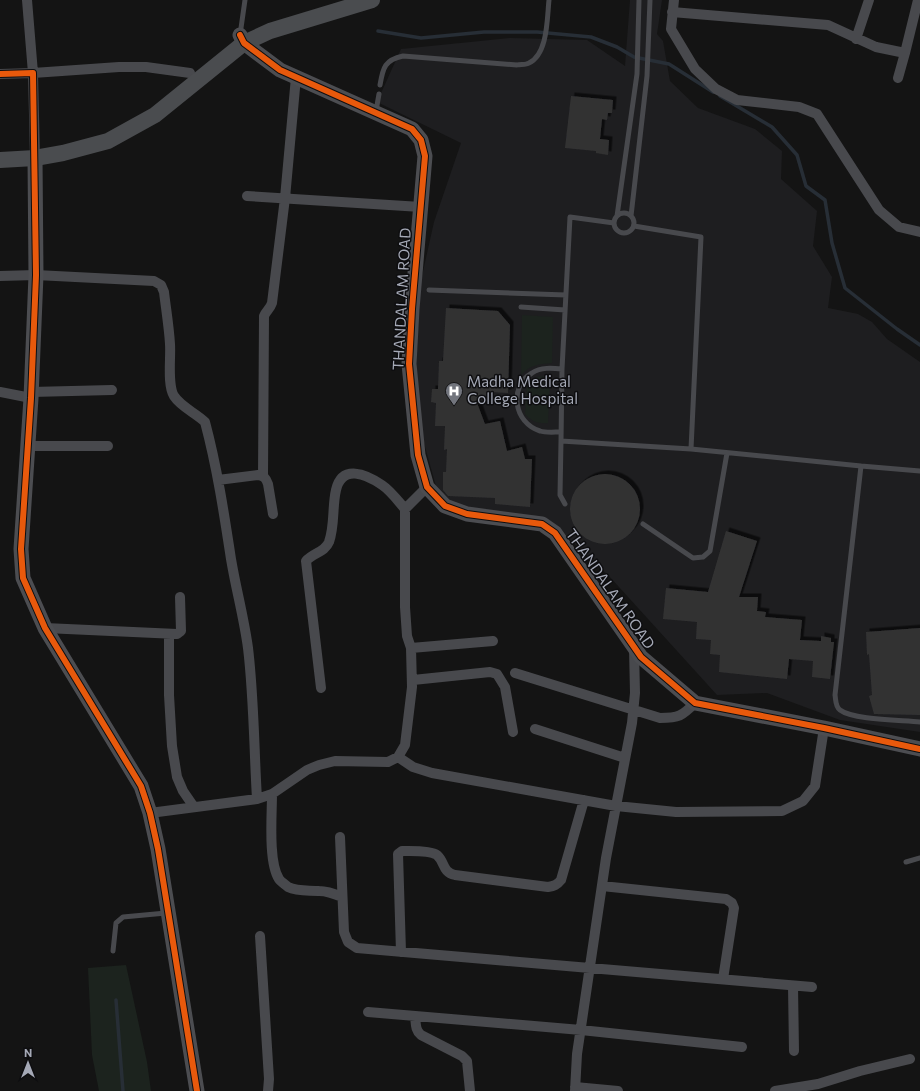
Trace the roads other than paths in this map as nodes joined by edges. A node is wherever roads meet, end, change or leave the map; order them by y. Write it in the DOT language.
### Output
graph roads {
  1 [pos="28,0"];
  2 [pos="246,0"];
  3 [pos="338,0"];
  4 [pos="372,0"];
  5 [pos="549,0"];
  6 [pos="639,0"];
  7 [pos="650,0"];
  8 [pos="674,0"];
  9 [pos="868,0"];
  10 [pos="918,0"];
  11 [pos="672,12"];
  12 [pos="242,39"];
  13 [pos="856,39"];
  14 [pos="905,53"];
  15 [pos="34,73"];
  16 [pos="190,73"];
  17 [pos="0,74"];
  18 [pos="637,74"];
  19 [pos="647,76"];
  20 [pos="296,77"];
  21 [pos="898,78"];
  22 [pos="380,85"];
  23 [pos="379,94"];
  24 [pos="376,114"];
  25 [pos="0,149"];
  26 [pos="34,152"];
  27 [pos="0,160"];
  28 [pos="247,196"];
  29 [pos="285,198"];
  30 [pos="421,207"];
  31 [pos="617,216"];
  32 [pos="631,216"];
  33 [pos="614,223"];
  34 [pos="634,226"];
  35 [pos="920,232"];
  36 [pos="36,275"];
  37 [pos="0,276"];
  38 [pos="429,290"];
  39 [pos="566,295"];
  40 [pos="521,307"];
  41 [pos="565,310"];
  42 [pos="562,369"];
  43 [pos="112,390"];
  44 [pos="0,392"];
  45 [pos="31,395"];
  46 [pos="561,432"];
  47 [pos="562,441"];
  48 [pos="28,446"];
  49 [pos="108,446"];
  50 [pos="691,450"];
  51 [pos="727,453"];
  52 [pos="861,466"];
  53 [pos="920,471"];
  54 [pos="263,476"];
  55 [pos="218,480"];
  56 [pos="427,487"];
  57 [pos="565,504"];
  58 [pos="406,509"];
  59 [pos="273,514"];
  60 [pos="643,524"];
  61 [pos="180,597"];
  62 [pos="45,628"];
  63 [pos="169,634"];
  64 [pos="493,641"];
  65 [pos="411,648"];
  66 [pos="634,648"];
  67 [pos="515,673"];
  68 [pos="413,680"];
  69 [pos="321,688"];
  70 [pos="696,703"];
  71 [pos="634,711"];
  72 [pos="920,722"];
  73 [pos="824,728"];
  74 [pos="534,729"];
  75 [pos="513,732"];
  76 [pos="920,749"];
  77 [pos="398,757"];
  78 [pos="625,758"];
  79 [pos="272,794"];
  80 [pos="257,799"];
  81 [pos="584,800"];
  82 [pos="616,806"];
  83 [pos="194,807"];
  84 [pos="150,812"];
  85 [pos="340,837"];
  86 [pos="920,858"];
  87 [pos="906,862"];
  88 [pos="602,886"];
  89 [pos="342,897"];
  90 [pos="167,912"];
  91 [pos="260,936"];
  92 [pos="113,951"];
  93 [pos="401,952"];
  94 [pos="590,968"];
  95 [pos="723,979"];
  96 [pos="793,986"];
  97 [pos="812,987"];
  98 [pos="368,1012"];
  99 [pos="415,1016"];
  100 [pos="581,1030"];
  101 [pos="742,1047"];
  102 [pos="794,1052"];
  103 [pos="910,1059"];
  104 [pos="820,1088"];
  105 [pos="575,1089"];
  106 [pos="197,1091"];
  107 [pos="268,1091"];
  108 [pos="470,1091"];
  109 [pos="618,1091"];
  110 [pos="775,1091"];
  1 -- 15 [label="street"];
  2 -- 12 [label="lane"];
  3 -- 12 [label="main road"];
  4 -- 12 [label="main road"];
  5 -- 22 [label="lane"];
  6 -- 18 [label="lane"];
  7 -- 19 [label="lane"];
  8 -- 11 [label="street"];
  9 -- 13 [label="street"];
  10 -- 14 [label="street"];
  11 -- 13 [label="street"];
  11 -- 35 [label="street"];
  12 -- 16 [label="main road"];
  12 -- 20 [label="street, THANDALAM ROAD"];
  12 -- 26 [label="main road"];
  13 -- 14 [label="street"];
  14 -- 21 [label="street"];
  15 -- 16 [label="street"];
  15 -- 17 [label="street"];
  15 -- 26 [label="street"];
  16 -- 26 [label="main road"];
  18 -- 19 [label="lane"];
  18 -- 31 [label="lane"];
  19 -- 32 [label="lane"];
  20 -- 24 [label="street, THANDALAM ROAD"];
  20 -- 29 [label="street"];
  23 -- 24 [label="lane"];
  24 -- 30 [label="street, THANDALAM ROAD"];
  25 -- 26 [label="main road"];
  26 -- 27 [label="main road"];
  26 -- 36 [label="street"];
  28 -- 29 [label="street"];
  29 -- 30 [label="street"];
  29 -- 54 [label="street"];
  30 -- 56 [label="street, THANDALAM ROAD"];
  31 -- 32 [label="lane"];
  31 -- 33 [label="lane"];
  32 -- 34 [label="lane"];
  33 -- 34 [label="lane"];
  33 -- 39 [label="lane"];
  34 -- 50 [label="lane"];
  36 -- 37 [label="street"];
  36 -- 45 [label="street"];
  36 -- 55 [label="street"];
  38 -- 39 [label="lane"];
  39 -- 41 [label="lane"];
  40 -- 41 [label="lane"];
  41 -- 42 [label="lane"];
  42 -- 46 [label="lane"];
  42 -- 46 [label="lane"];
  43 -- 45 [label="street"];
  44 -- 45 [label="street"];
  45 -- 48 [label="street"];
  46 -- 47 [label="lane"];
  47 -- 50 [label="lane"];
  47 -- 57 [label="lane"];
  48 -- 49 [label="street"];
  48 -- 62 [label="street"];
  50 -- 51 [label="lane"];
  51 -- 52 [label="lane"];
  51 -- 60 [label="lane"];
  52 -- 53 [label="lane"];
  52 -- 72 [label="lane"];
  54 -- 55 [label="street"];
  54 -- 59 [label="street"];
  55 -- 80 [label="street"];
  56 -- 58 [label="street"];
  56 -- 66 [label="street, THANDALAM ROAD"];
  58 -- 65 [label="street"];
  58 -- 69 [label="street"];
  61 -- 63 [label="street"];
  62 -- 63 [label="street"];
  62 -- 84 [label="street"];
  63 -- 83 [label="street"];
  64 -- 65 [label="street"];
  65 -- 68 [label="street"];
  66 -- 70 [label="street, THANDALAM ROAD"];
  66 -- 71 [label="street"];
  67 -- 71 [label="street"];
  68 -- 75 [label="street"];
  68 -- 77 [label="street"];
  70 -- 71 [label="street"];
  70 -- 73 [label="street, THANDALAM ROAD"];
  71 -- 78 [label="street"];
  73 -- 76 [label="street, THANDALAM ROAD"];
  73 -- 82 [label="street"];
  74 -- 78 [label="street"];
  77 -- 79 [label="street"];
  77 -- 81 [label="street"];
  78 -- 82 [label="street"];
  79 -- 80 [label="street"];
  79 -- 89 [label="street"];
  80 -- 83 [label="street"];
  81 -- 82 [label="street"];
  81 -- 93 [label="street"];
  82 -- 88 [label="street"];
  83 -- 84 [label="street"];
  84 -- 90 [label="street"];
  85 -- 89 [label="street"];
  86 -- 87 [label="lane"];
  88 -- 94 [label="street"];
  88 -- 95 [label="street"];
  89 -- 93 [label="street"];
  90 -- 92 [label="lane"];
  90 -- 106 [label="street"];
  91 -- 107 [label="street"];
  93 -- 94 [label="street"];
  94 -- 95 [label="street"];
  94 -- 100 [label="street"];
  95 -- 96 [label="street"];
  96 -- 97 [label="street"];
  96 -- 102 [label="street"];
  98 -- 99 [label="street"];
  99 -- 100 [label="street"];
  99 -- 108 [label="street"];
  100 -- 101 [label="street"];
  100 -- 105 [label="street"];
  103 -- 104 [label="street"];
  104 -- 110 [label="street"];
  105 -- 109 [label="street"];
}
